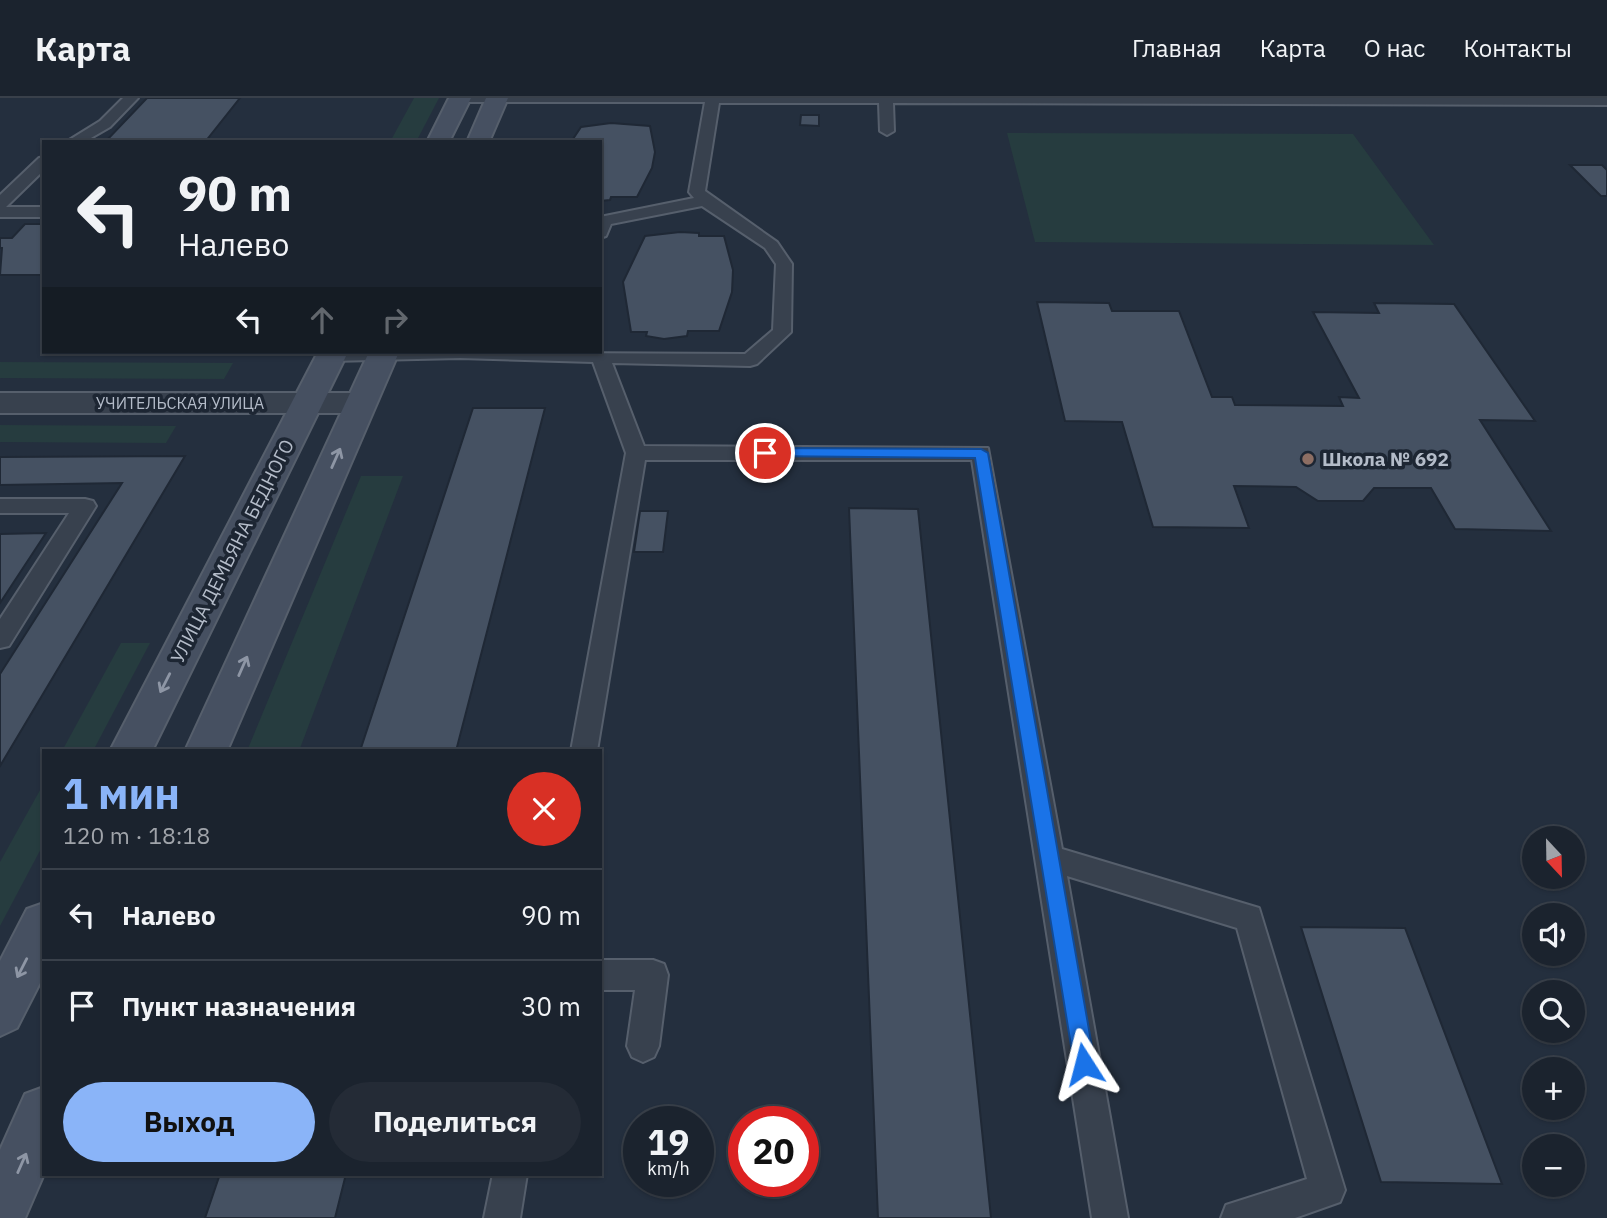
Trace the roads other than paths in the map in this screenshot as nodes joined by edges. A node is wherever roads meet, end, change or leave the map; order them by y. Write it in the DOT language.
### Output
graph roads {
  1 [pos="131,98"];
  2 [pos="460,98"];
  3 [pos="497,98"];
  4 [pos="549,98"];
  5 [pos="557,98"];
  6 [pos="765,98"];
  7 [pos="886,98"];
  8 [pos="713,99"];
  9 [pos="1555,99"];
  10 [pos="1607,101"];
  11 [pos="887,131"];
  12 [pos="77,140"];
  13 [pos="440,140"];
  14 [pos="479,140"];
  15 [pos="42,163"];
  16 [pos="705,201"];
  17 [pos="0,204"];
  18 [pos="0,212"];
  19 [pos="42,212"];
  20 [pos="602,225"];
  21 [pos="331,354"];
  22 [pos="382,354"];
  23 [pos="576,354"];
  24 [pos="600,357"];
  25 [pos="0,403"];
  26 [pos="361,403"];
  27 [pos="306,404"];
  28 [pos="636,453"];
  29 [pos="0,506"];
  30 [pos="0,639"];
  31 [pos="132,749"];
  32 [pos="206,749"];
  33 [pos="583,749"];
  34 [pos="1050,858"];
  35 [pos="42,929"];
  36 [pos="602,975"];
  37 [pos="0,1012"];
  38 [pos="643,1046"];
  39 [pos="42,1118"];
  40 [pos="510,1176"];
  41 [pos="0,1212"];
  42 [pos="502,1218"];
  43 [pos="1110,1218"];
  44 [pos="1239,1218"];
  1 -- 12 [label="lane"];
  2 -- 3 [label="lane"];
  2 -- 13 [label="street"];
  3 -- 4 [label="lane"];
  3 -- 14 [label="street"];
  5 -- 8 [label="lane"];
  6 -- 7 [label="lane"];
  6 -- 8 [label="lane"];
  7 -- 9 [label="lane"];
  7 -- 11 [label="lane"];
  8 -- 16 [label="lane"];
  9 -- 10 [label="lane"];
  15 -- 17 [label="lane"];
  16 -- 20 [label="lane"];
  16 -- 24 [label="lane"];
  18 -- 19 [label="lane"];
  21 -- 27 [label="street, УЛИЦА ДЕМЬЯНА БЕДНОГО"];
  22 -- 26 [label="street"];
  23 -- 24 [label="lane"];
  24 -- 28 [label="lane"];
  25 -- 27 [label="street, УЧИТЕЛЬСКАЯ УЛИЦА"];
  26 -- 27 [label="street, УЧИТЕЛЬСКАЯ УЛИЦА"];
  32 -- 26 [label="street, one-way"];
  27 -- 31 [label="street, УЛИЦА ДЕМЬЯНА БЕДНОГО, one-way"];
  28 -- 33 [label="lane"];
  28 -- 34 [label="lane"];
  29 -- 30 [label="lane"];
  34 -- 43 [label="lane"];
  34 -- 44 [label="lane"];
  35 -- 37 [label="street, one-way"];
  36 -- 38 [label="lane"];
  41 -- 39 [label="street, one-way"];
  40 -- 42 [label="lane"];
}
